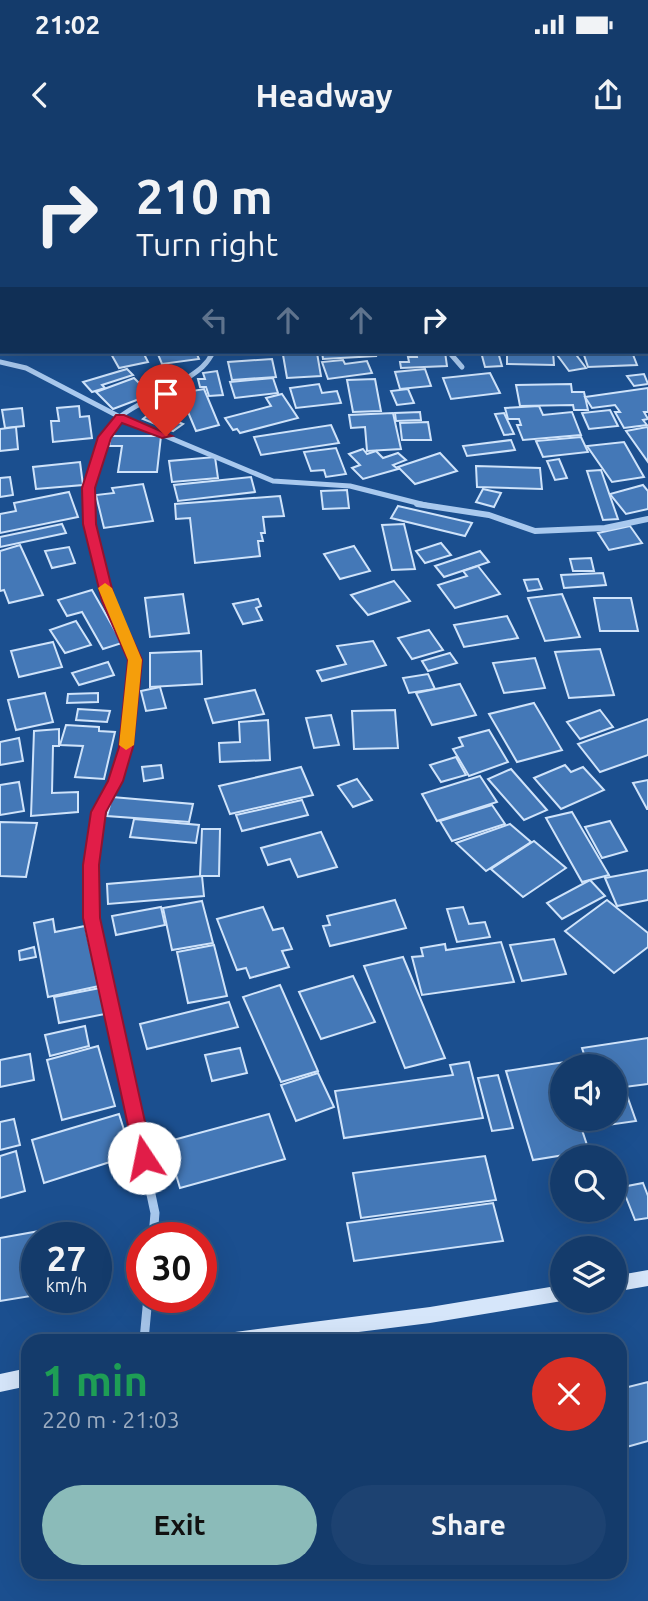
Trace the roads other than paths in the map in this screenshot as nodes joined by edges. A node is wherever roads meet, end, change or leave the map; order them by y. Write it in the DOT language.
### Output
graph roads {
  1 [pos="212,354"];
  2 [pos="451,354"];
  3 [pos="0,362"];
  4 [pos="461,367"];
  5 [pos="120,417"];
  6 [pos="648,519"];
  7 [pos="153,1222"];
  8 [pos="648,1278"];
  9 [pos="627,1282"];
  10 [pos="550,1295"];
  11 [pos="147,1313"];
  12 [pos="145,1334"];
  13 [pos="282,1334"];
  14 [pos="21,1378"];
  15 [pos="0,1383"];
  1 -- 5 [label="street"];
  2 -- 4 [label="street"];
  3 -- 5 [label="street"];
  5 -- 6 [label="street"];
  5 -- 7 [label="street"];
  8 -- 9 [label="street"];
  10 -- 13 [label="street"];
  11 -- 12 [label="street"];
  14 -- 15 [label="street"];
}
